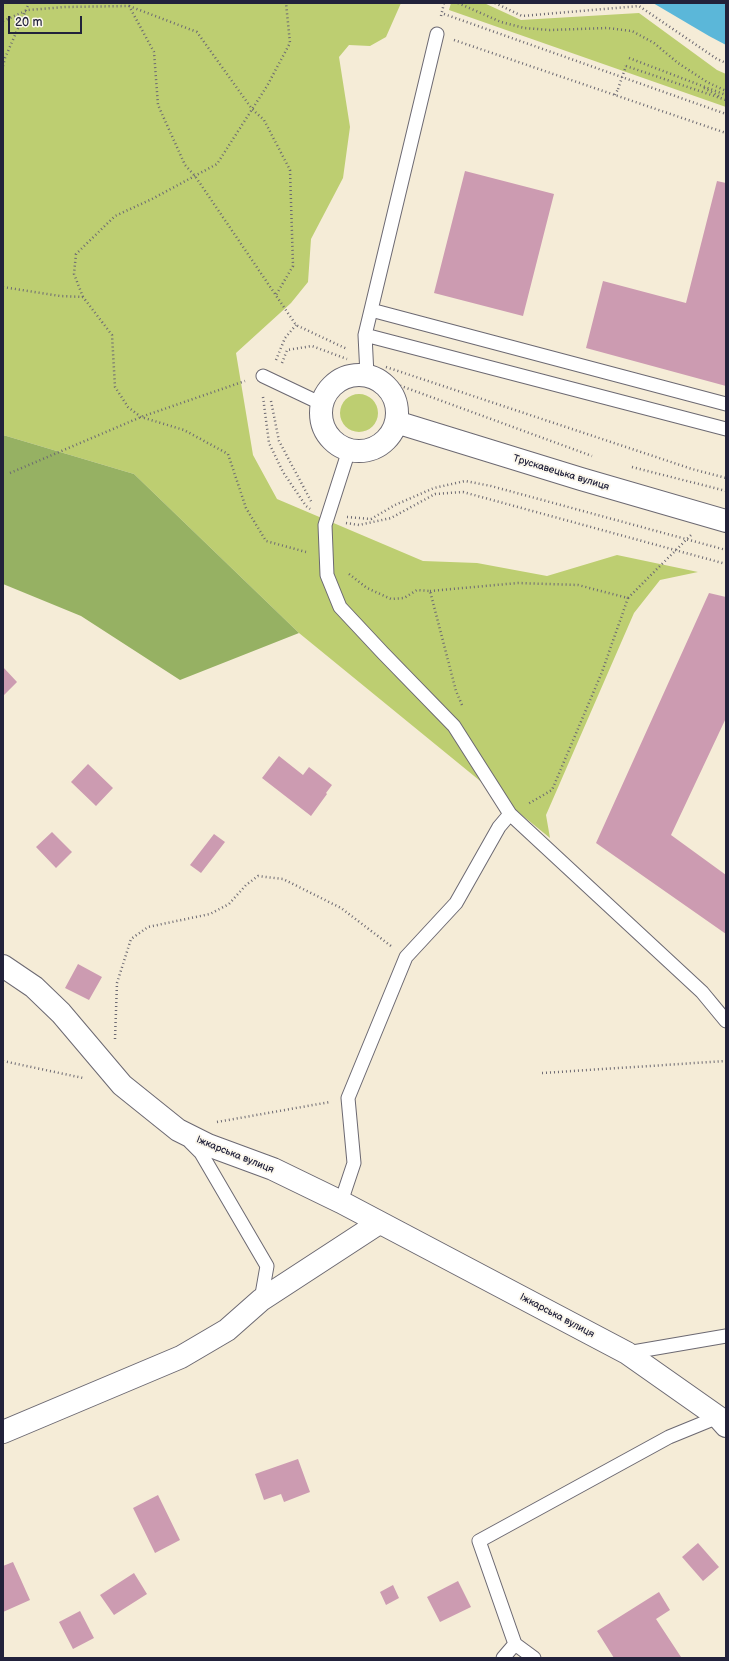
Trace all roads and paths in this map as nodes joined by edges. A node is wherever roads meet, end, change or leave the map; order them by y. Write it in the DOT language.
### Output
graph roads {
  1 [pos="29,3"];
  2 [pos="286,3"];
  3 [pos="458,3"];
  4 [pos="495,3"];
  5 [pos="129,6"];
  6 [pos="28,10"];
  7 [pos="442,14"];
  8 [pos="3,21"];
  9 [pos="437,34"];
  10 [pos="629,58"];
  11 [pos="726,63"];
  12 [pos="3,66"];
  13 [pos="693,82"];
  14 [pos="726,91"];
  15 [pos="615,95"];
  16 [pos="726,95"];
  17 [pos="726,100"];
  18 [pos="252,109"];
  19 [pos="726,114"];
  20 [pos="726,133"];
  21 [pos="195,176"];
  22 [pos="3,287"];
  23 [pos="276,295"];
  24 [pos="83,297"];
  25 [pos="371,310"];
  26 [pos="296,324"];
  27 [pos="365,335"];
  28 [pos="367,367"];
  29 [pos="269,378"];
  30 [pos="322,404"];
  31 [pos="726,404"];
  32 [pos="141,417"];
  33 [pos="396,422"];
  34 [pos="726,429"];
  35 [pos="349,450"];
  36 [pos="599,458"];
  37 [pos="628,466"];
  38 [pos="10,473"];
  39 [pos="726,478"];
  40 [pos="726,491"];
  41 [pos="328,514"];
  42 [pos="718,519"];
  43 [pos="687,540"];
  44 [pos="726,550"];
  45 [pos="675,551"];
  46 [pos="307,552"];
  47 [pos="726,564"];
  48 [pos="348,573"];
  49 [pos="430,591"];
  50 [pos="628,598"];
  51 [pos="463,706"];
  52 [pos="510,814"];
  53 [pos="406,957"];
  54 [pos="3,966"];
  55 [pos="726,1021"];
  56 [pos="116,1046"];
  57 [pos="3,1062"];
  58 [pos="726,1062"];
  59 [pos="542,1072"];
  60 [pos="86,1078"];
  61 [pos="348,1098"];
  62 [pos="216,1122"];
  63 [pos="178,1130"];
  64 [pos="341,1202"];
  65 [pos="379,1223"];
  66 [pos="261,1300"];
  67 [pos="726,1336"];
  68 [pos="627,1353"];
  69 [pos="722,1421"];
  70 [pos="3,1432"];
  71 [pos="516,1644"];
  72 [pos="503,1658"];
  73 [pos="534,1658"];
  1 -- 6 [label="path"];
  2 -- 18 [label="path"];
  3 -- 14 [label="path"];
  4 -- 11 [label="path"];
  5 -- 6 [label="path"];
  5 -- 18 [label="path"];
  5 -- 21 [label="path"];
  6 -- 8 [label="path"];
  6 -- 12 [label="path"];
  7 -- 19 [label="path"];
  9 -- 15 [label="path"];
  9 -- 25 [label="lane"];
  10 -- 13 [label="path"];
  13 -- 16 [label="path"];
  13 -- 17 [label="path"];
  15 -- 17 [label="path, bridge"];
  15 -- 20 [label="path"];
  18 -- 21 [label="path"];
  18 -- 23 [label="path"];
  21 -- 23 [label="path"];
  21 -- 24 [label="path"];
  22 -- 24 [label="path"];
  23 -- 26 [label="path"];
  24 -- 32 [label="path"];
  25 -- 27 [label="lane"];
  25 -- 31 [label="lane"];
  26 -- 28 [label="path"];
  26 -- 29 [label="path"];
  27 -- 28 [label="lane"];
  27 -- 34 [label="lane"];
  28 -- 29 [label="path"];
  28 -- 30 [label="street"];
  28 -- 33 [label="street"];
  28 -- 36 [label="path"];
  28 -- 39 [label="path"];
  29 -- 30 [label="lane"];
  29 -- 32 [label="path"];
  29 -- 41 [label="path"];
  29 -- 41 [label="path"];
  30 -- 35 [label="street"];
  32 -- 38 [label="path"];
  32 -- 46 [label="path"];
  33 -- 35 [label="street"];
  33 -- 42 [label="street, Трускавецька вулиця"];
  35 -- 41 [label="lane"];
  37 -- 40 [label="path"];
  41 -- 43 [label="path"];
  41 -- 45 [label="path"];
  41 -- 52 [label="lane"];
  42 -- 43 [label="path"];
  43 -- 44 [label="path"];
  43 -- 45 [label="path"];
  45 -- 47 [label="path"];
  45 -- 50 [label="path"];
  48 -- 49 [label="path"];
  49 -- 50 [label="path"];
  49 -- 51 [label="path"];
  50 -- 52 [label="path"];
  52 -- 53 [label="lane"];
  52 -- 55 [label="lane"];
  53 -- 56 [label="path"];
  53 -- 61 [label="lane"];
  54 -- 63 [label="street, Іжкарська вулиця"];
  57 -- 60 [label="path"];
  58 -- 59 [label="path"];
  61 -- 62 [label="path"];
  61 -- 64 [label="lane"];
  63 -- 64 [label="street, Іжкарська вулиця"];
  63 -- 66 [label="lane"];
  64 -- 65 [label="street, Іжкарська вулиця"];
  65 -- 66 [label="street"];
  65 -- 68 [label="street, Іжкарська вулиця"];
  66 -- 70 [label="street"];
  67 -- 68 [label="lane"];
  68 -- 69 [label="street, Іжкарська вулиця"];
  69 -- 71 [label="lane"];
  71 -- 72 [label="lane"];
  71 -- 73 [label="lane"];
}
